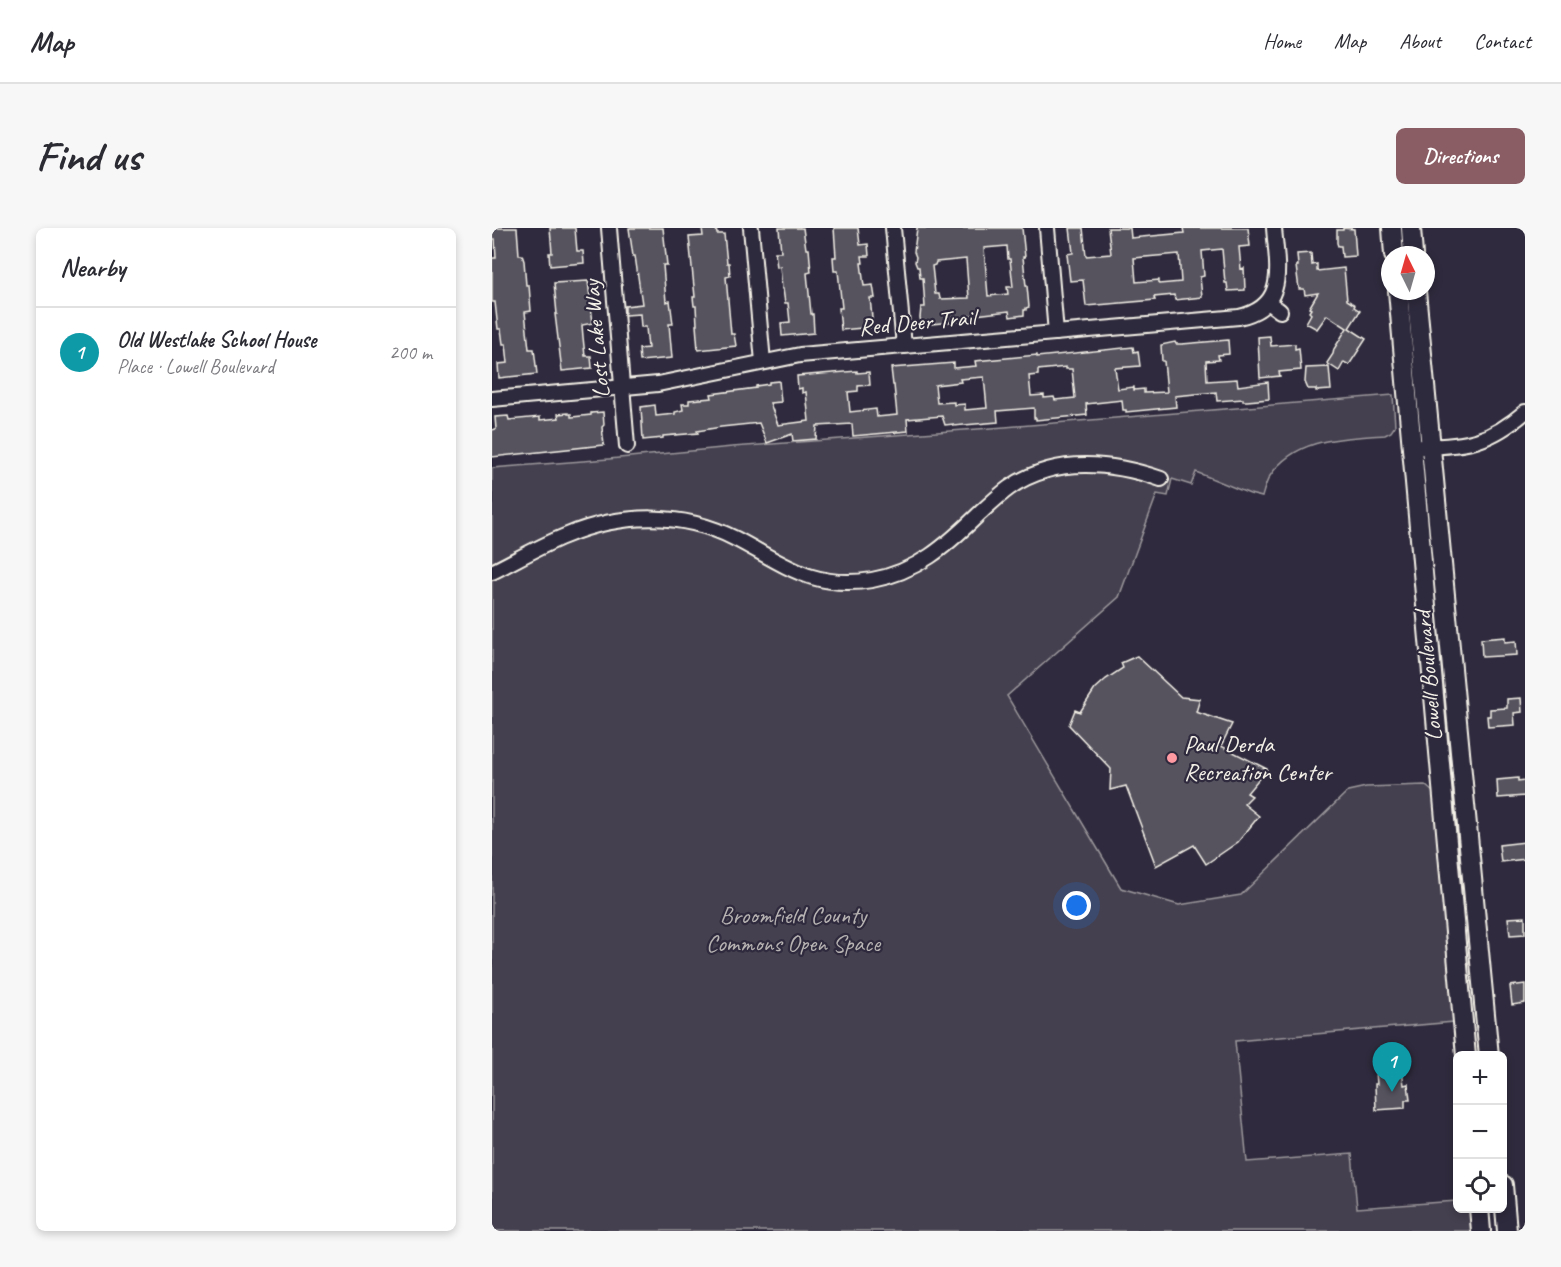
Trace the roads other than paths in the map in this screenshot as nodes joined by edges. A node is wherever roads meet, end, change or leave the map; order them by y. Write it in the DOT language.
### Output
graph roads {
  1 [pos="609,228"];
  2 [pos="751,228"];
  3 [pos="893,228"];
  4 [pos="1047,228"];
  5 [pos="1274,228"];
  6 [pos="1392,228"];
  7 [pos="1411,228"];
  8 [pos="1393,246"];
  9 [pos="1412,246"];
  10 [pos="1399,300"];
  11 [pos="1416,300"];
  12 [pos="1268,302"];
  13 [pos="1280,311"];
  14 [pos="1056,333"];
  15 [pos="904,346"];
  16 [pos="763,362"];
  17 [pos="623,387"];
  18 [pos="492,399"];
  19 [pos="1525,412"];
  20 [pos="627,446"];
  21 [pos="1421,447"];
  22 [pos="1161,479"];
  23 [pos="492,572"];
  24 [pos="1441,776"];
  25 [pos="1470,865"];
  26 [pos="1466,1051"];
  27 [pos="1489,1051"];
  28 [pos="1479,1213"];
  29 [pos="1506,1213"];
  30 [pos="1480,1231"];
  31 [pos="1508,1231"];
  1 -- 17 [label="street, Lost Lake Way"];
  2 -- 16 [label="street"];
  3 -- 15 [label="street"];
  4 -- 14 [label="street"];
  5 -- 12 [label="street"];
  6 -- 8 [label="main road"];
  7 -- 9 [label="main road"];
  10 -- 21 [label="main road, Lowell Boulevard"];
  11 -- 21 [label="main road, Lowell Boulevard"];
  12 -- 13 [label="street"];
  12 -- 14 [label="street, Red Deer Trail"];
  14 -- 15 [label="street, Red Deer Trail"];
  15 -- 16 [label="street, Red Deer Trail"];
  16 -- 17 [label="street, Red Deer Trail"];
  17 -- 18 [label="street, Red Deer Trail"];
  17 -- 20 [label="street, Lost Lake Way"];
  19 -- 21 [label="street"];
  21 -- 24 [label="main road, Lowell Boulevard"];
  21 -- 25 [label="main road, Lowell Boulevard"];
  22 -- 23 [label="street"];
  24 -- 25 [label="main road"];
  24 -- 26 [label="main road, Lowell Boulevard"];
  25 -- 27 [label="main road, Lowell Boulevard"];
  28 -- 30 [label="main road"];
  29 -- 31 [label="main road"];
}
